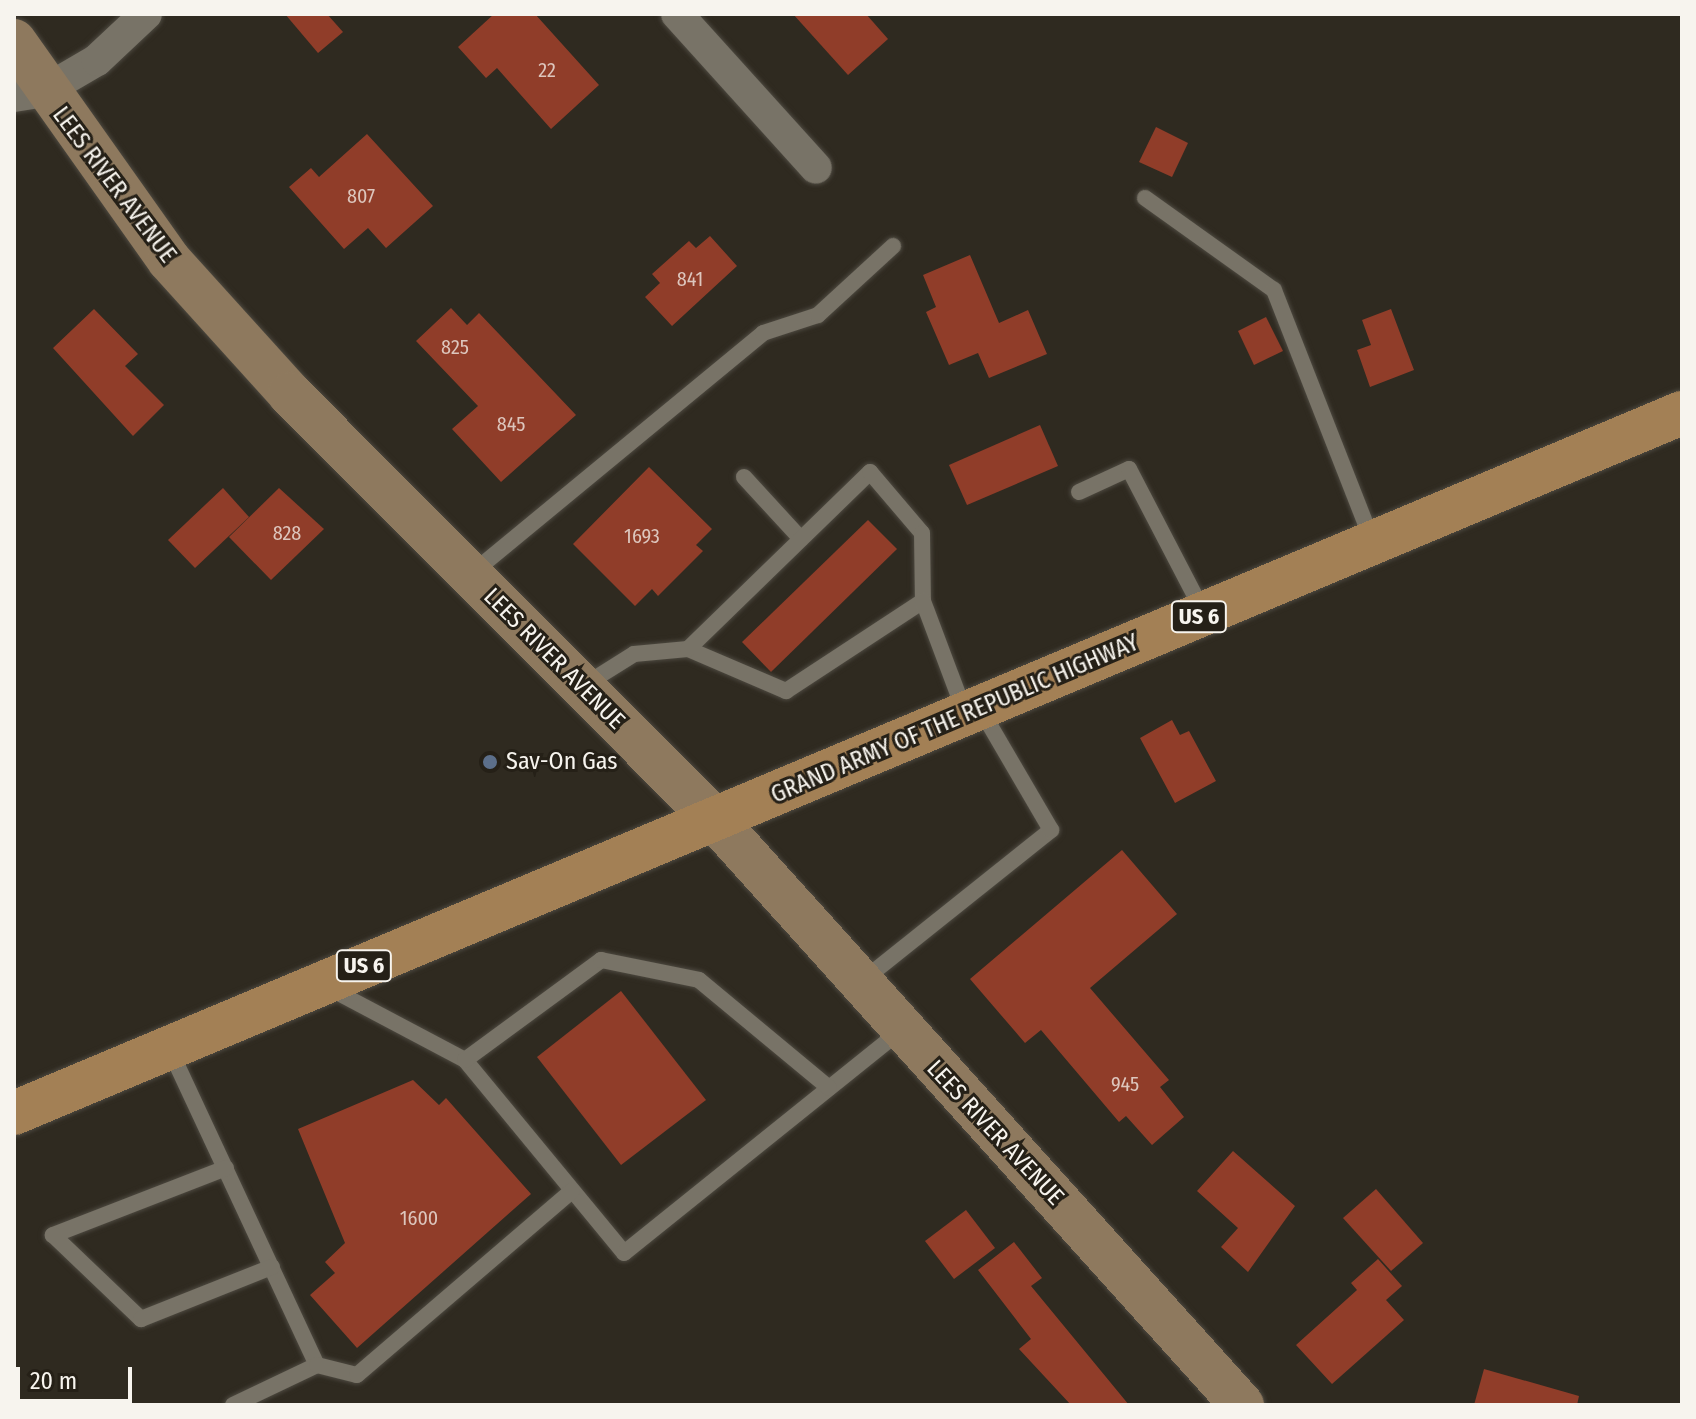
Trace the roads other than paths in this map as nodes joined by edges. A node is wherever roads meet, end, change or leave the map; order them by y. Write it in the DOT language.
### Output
graph roads {
  1 [pos="146,14"];
  2 [pos="677,14"];
  3 [pos="14,41"];
  4 [pos="29,94"];
  5 [pos="816,168"];
  6 [pos="1145,198"];
  7 [pos="893,246"];
  8 [pos="1682,413"];
  9 [pos="744,477"];
  10 [pos="1079,492"];
  11 [pos="801,539"];
  12 [pos="1373,543"];
  13 [pos="470,575"];
  14 [pos="923,601"];
  15 [pos="1205,614"];
  16 [pos="688,649"];
  17 [pos="581,687"];
  18 [pos="973,712"];
  19 [pos="716,821"];
  20 [pos="321,983"];
  21 [pos="858,985"];
  22 [pos="900,1031"];
  23 [pos="168,1046"];
  24 [pos="465,1060"];
  25 [pos="829,1088"];
  26 [pos="14,1113"];
  27 [pos="226,1168"];
  28 [pos="572,1191"];
  29 [pos="272,1267"];
  30 [pos="317,1365"];
  31 [pos="233,1405"];
  32 [pos="1242,1405"];
  1 -- 4 [label="street"];
  2 -- 5 [label="street"];
  3 -- 4 [label="main road, LEES RIVER AVENUE"];
  4 -- 13 [label="main road, LEES RIVER AVENUE"];
  6 -- 12 [label="lane"];
  7 -- 13 [label="lane"];
  8 -- 12 [label="main road, GRAND ARMY OF THE REPUBLIC HIGHWAY / US 6"];
  9 -- 11 [label="lane"];
  10 -- 15 [label="lane"];
  11 -- 14 [label="lane"];
  11 -- 16 [label="lane"];
  12 -- 15 [label="main road, GRAND ARMY OF THE REPUBLIC HIGHWAY / US 6"];
  13 -- 17 [label="main road, LEES RIVER AVENUE"];
  14 -- 16 [label="lane"];
  14 -- 18 [label="lane"];
  15 -- 18 [label="main road, GRAND ARMY OF THE REPUBLIC HIGHWAY / US 6"];
  16 -- 17 [label="lane"];
  17 -- 19 [label="main road, LEES RIVER AVENUE"];
  18 -- 19 [label="main road, GRAND ARMY OF THE REPUBLIC HIGHWAY / US 6"];
  18 -- 21 [label="lane"];
  19 -- 20 [label="main road, US 6"];
  19 -- 21 [label="main road, LEES RIVER AVENUE"];
  20 -- 23 [label="main road, US 6"];
  20 -- 24 [label="lane"];
  21 -- 22 [label="main road, LEES RIVER AVENUE"];
  22 -- 25 [label="lane"];
  22 -- 32 [label="main road, LEES RIVER AVENUE"];
  23 -- 26 [label="main road, US 6"];
  23 -- 27 [label="lane"];
  24 -- 25 [label="lane"];
  24 -- 28 [label="lane"];
  25 -- 28 [label="lane"];
  27 -- 29 [label="lane"];
  27 -- 29 [label="lane"];
  28 -- 30 [label="lane"];
  29 -- 30 [label="lane"];
  30 -- 31 [label="lane"];
}
